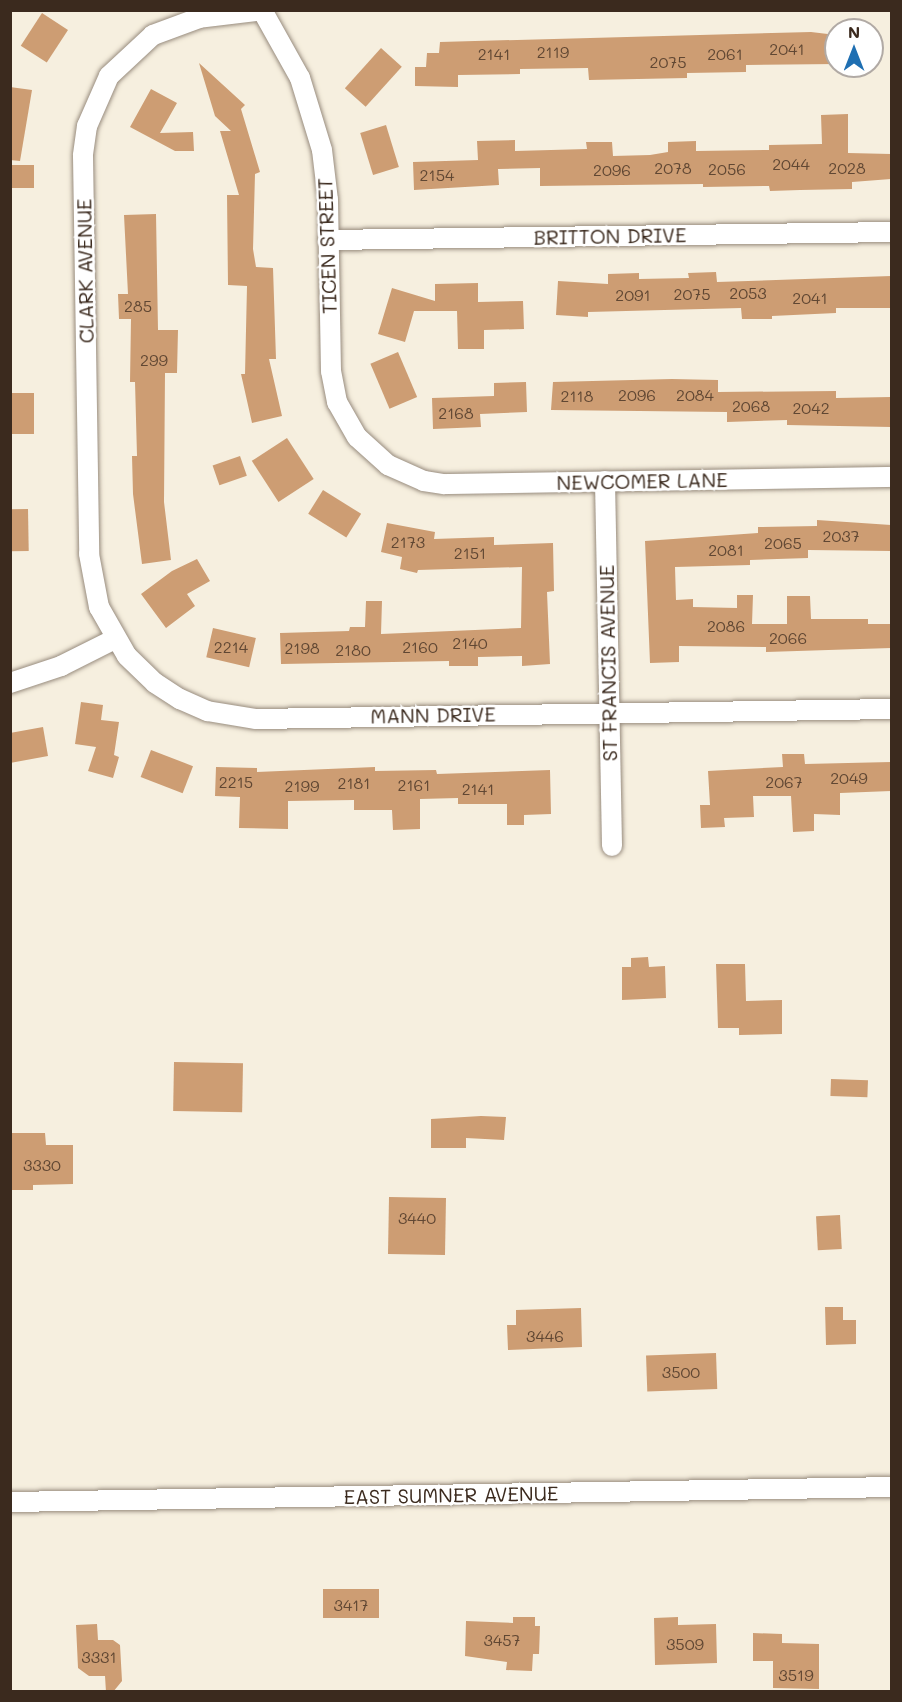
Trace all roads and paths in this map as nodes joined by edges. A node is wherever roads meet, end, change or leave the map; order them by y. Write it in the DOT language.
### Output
graph roads {
  1 [pos="263,11"];
  2 [pos="891,232"];
  3 [pos="328,240"];
  4 [pos="396,470"];
  5 [pos="891,477"];
  6 [pos="605,481"];
  7 [pos="115,639"];
  8 [pos="10,682"];
  9 [pos="891,709"];
  10 [pos="609,713"];
  11 [pos="612,846"];
  12 [pos="891,1487"];
  13 [pos="10,1502"];
  1 -- 3 [label="street, TICEN STREET"];
  1 -- 7 [label="street, CLARK AVENUE"];
  2 -- 3 [label="street, BRITTON DRIVE"];
  3 -- 4 [label="street, TICEN STREET"];
  4 -- 6 [label="street, NEWCOMER LANE"];
  5 -- 6 [label="street, NEWCOMER LANE"];
  6 -- 10 [label="street, ST FRANCIS AVENUE"];
  7 -- 8 [label="street"];
  7 -- 10 [label="street, MANN DRIVE"];
  9 -- 10 [label="street, MANN DRIVE"];
  10 -- 11 [label="street, ST FRANCIS AVENUE"];
  12 -- 13 [label="street, EAST SUMNER AVENUE"];
}
